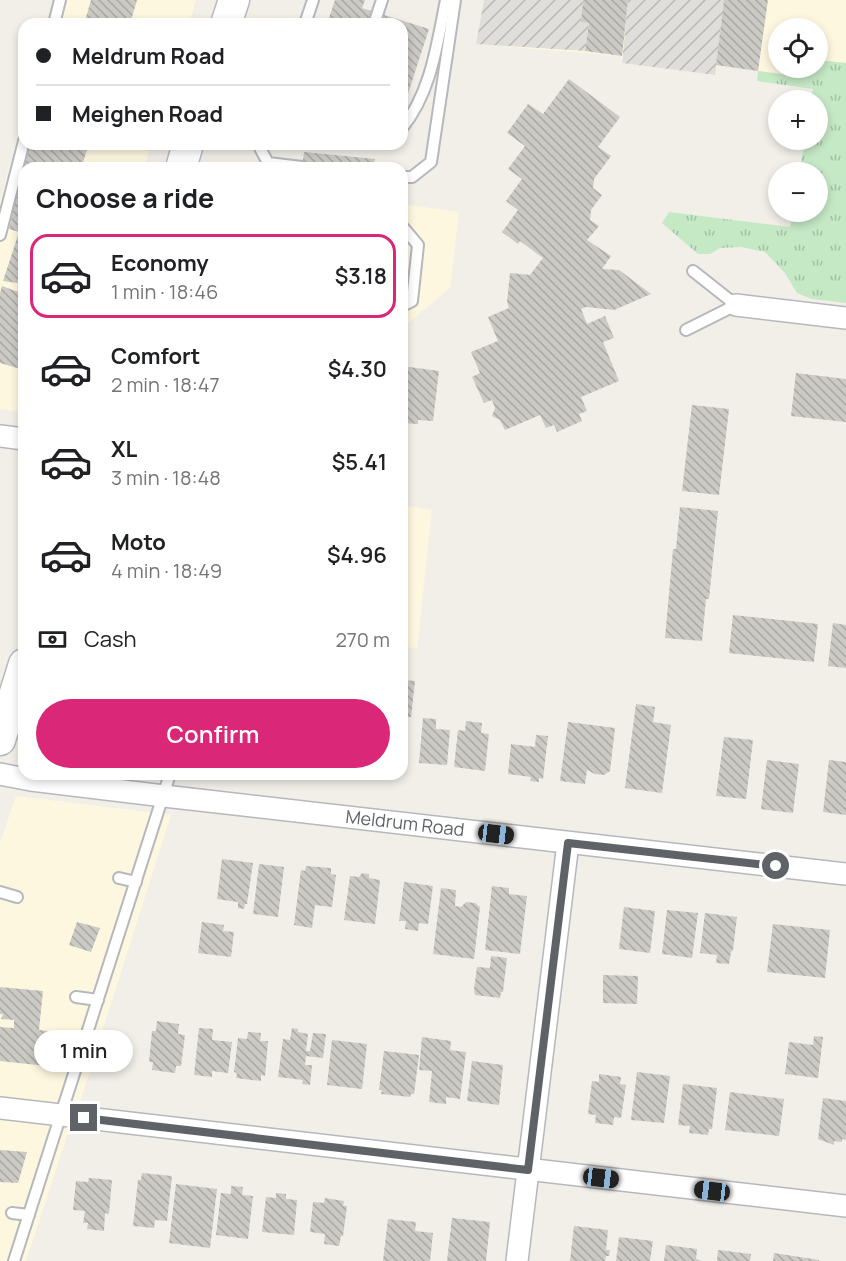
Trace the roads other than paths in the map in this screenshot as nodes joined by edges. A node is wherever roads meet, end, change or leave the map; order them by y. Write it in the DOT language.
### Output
graph roads {
  1 [pos="60,0"];
  2 [pos="234,0"];
  3 [pos="313,0"];
  4 [pos="382,0"];
  5 [pos="446,0"];
  6 [pos="455,0"];
  7 [pos="56,18"];
  8 [pos="228,18"];
  9 [pos="307,18"];
  10 [pos="376,18"];
  11 [pos="408,121"];
  12 [pos="18,164"];
  13 [pos="408,177"];
  14 [pos="408,233"];
  15 [pos="0,235"];
  16 [pos="693,271"];
  17 [pos="408,303"];
  18 [pos="736,305"];
  19 [pos="846,318"];
  20 [pos="686,330"];
  21 [pos="0,436"];
  22 [pos="18,438"];
  23 [pos="18,683"];
  24 [pos="0,740"];
  25 [pos="0,774"];
  26 [pos="18,777"];
  27 [pos="31,780"];
  28 [pos="168,780"];
  29 [pos="164,796"];
  30 [pos="568,843"];
  31 [pos="846,874"];
  32 [pos="119,878"];
  33 [pos="136,882"];
  34 [pos="0,892"];
  35 [pos="17,897"];
  36 [pos="76,998"];
  37 [pos="98,1000"];
  38 [pos="0,1108"];
  39 [pos="61,1115"];
  40 [pos="528,1170"];
  41 [pos="846,1206"];
  42 [pos="12,1213"];
  43 [pos="29,1215"];
  44 [pos="14,1261"];
  45 [pos="518,1261"];
  1 -- 7 [label="lane"];
  2 -- 8 [label="main road"];
  3 -- 9 [label="lane"];
  4 -- 10 [label="lane"];
  5 -- 11 [label="lane"];
  6 -- 13 [label="lane"];
  12 -- 15 [label="lane"];
  14 -- 17 [label="lane"];
  16 -- 18 [label="lane"];
  18 -- 19 [label="street"];
  18 -- 20 [label="lane"];
  21 -- 22 [label="street"];
  23 -- 24 [label="main road"];
  25 -- 26 [label="street, Meldrum Road"];
  27 -- 29 [label="street, Meldrum Road"];
  28 -- 29 [label="lane"];
  29 -- 30 [label="street, Meldrum Road"];
  29 -- 33 [label="lane"];
  30 -- 31 [label="street, Meldrum Road"];
  30 -- 40 [label="street"];
  32 -- 33 [label="lane"];
  33 -- 37 [label="lane"];
  34 -- 35 [label="lane"];
  36 -- 37 [label="lane"];
  37 -- 39 [label="lane"];
  38 -- 39 [label="street"];
  39 -- 40 [label="street"];
  39 -- 43 [label="lane"];
  40 -- 41 [label="street"];
  40 -- 45 [label="street"];
  42 -- 43 [label="lane"];
  43 -- 44 [label="lane"];
}
